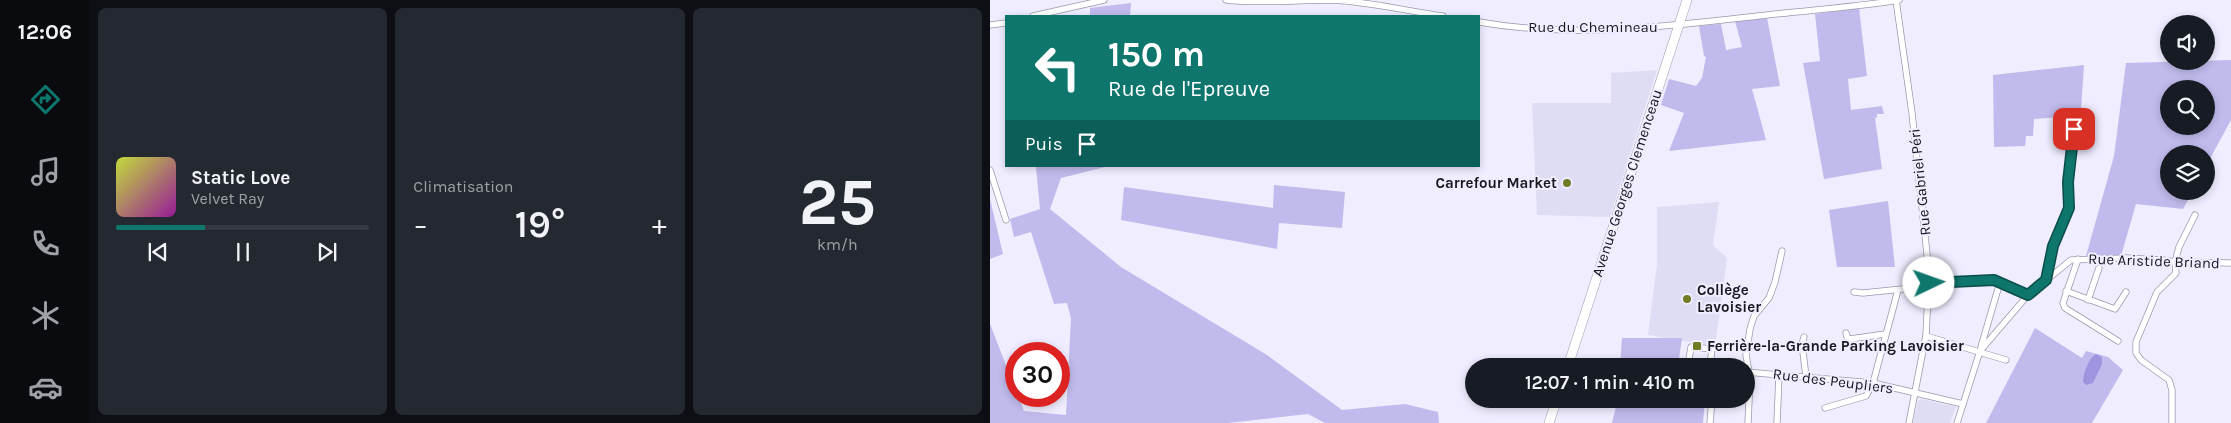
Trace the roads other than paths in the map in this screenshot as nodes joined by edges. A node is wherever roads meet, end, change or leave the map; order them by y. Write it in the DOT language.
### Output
graph roads {
  1 [pos="1104,0"];
  2 [pos="1226,0"];
  3 [pos="1236,0"];
  4 [pos="1686,0"];
  5 [pos="1897,0"];
  6 [pos="1037,15"];
  7 [pos="1438,15"];
  8 [pos="1480,22"];
  9 [pos="1005,23"];
  10 [pos="990,25"];
  11 [pos="1678,26"];
  12 [pos="2085,117"];
  13 [pos="990,170"];
  14 [pos="2195,215"];
  15 [pos="1006,220"];
  16 [pos="1782,251"];
  17 [pos="2078,259"];
  18 [pos="2175,262"];
  19 [pos="2231,263"];
  20 [pos="2098,268"];
  21 [pos="2046,280"];
  22 [pos="2000,282"];
  23 [pos="1929,283"];
  24 [pos="1912,288"];
  25 [pos="1898,290"];
  26 [pos="2066,291"];
  27 [pos="1854,292"];
  28 [pos="2126,292"];
  29 [pos="2028,295"];
  30 [pos="2088,300"];
  31 [pos="1846,333"];
  32 [pos="1885,334"];
  33 [pos="1926,336"];
  34 [pos="1804,337"];
  35 [pos="2118,341"];
  36 [pos="1980,351"];
  37 [pos="1571,358"];
  38 [pos="1689,358"];
  39 [pos="1711,358"];
  40 [pos="1746,358"];
  41 [pos="2006,360"];
  42 [pos="1755,373"];
  43 [pos="1779,375"];
  44 [pos="1806,377"];
  45 [pos="1873,383"];
  46 [pos="1916,393"];
  47 [pos="1963,404"];
  48 [pos="1554,408"];
  49 [pos="1711,408"];
  50 [pos="1748,408"];
  51 [pos="1825,408"];
  52 [pos="1549,423"];
  53 [pos="1710,423"];
  54 [pos="1748,423"];
  55 [pos="1777,423"];
  56 [pos="1910,423"];
  57 [pos="1957,423"];
  58 [pos="2172,423"];
  1 -- 6 [label="street"];
  2 -- 3 [label="street"];
  3 -- 7 [label="street"];
  4 -- 11 [label="main road, Avenue Georges Clemenceau"];
  5 -- 11 [label="street, Rue du Chemineau"];
  5 -- 23 [label="street, Rue Gabriel Péri"];
  8 -- 11 [label="street, Rue du Chemineau"];
  9 -- 10 [label="street"];
  11 -- 37 [label="main road, Avenue Georges Clemenceau"];
  12 -- 21 [label="street"];
  13 -- 15 [label="street"];
  14 -- 18 [label="street"];
  16 -- 40 [label="street"];
  17 -- 18 [label="street, Rue Aristide Briand"];
  17 -- 21 [label="street, Rue Aristide Briand"];
  17 -- 26 [label="street"];
  18 -- 19 [label="street, Rue Aristide Briand"];
  18 -- 58 [label="street"];
  20 -- 30 [label="street"];
  21 -- 29 [label="street, Rue Aristide Briand"];
  22 -- 23 [label="street"];
  22 -- 29 [label="street"];
  22 -- 36 [label="street"];
  23 -- 33 [label="street, Rue Gabriel Péri"];
  24 -- 25 [label="street"];
  25 -- 27 [label="street"];
  25 -- 32 [label="street"];
  26 -- 30 [label="street"];
  26 -- 35 [label="street"];
  28 -- 30 [label="street"];
  29 -- 36 [label="street, Rue Aristide Briand"];
  31 -- 32 [label="street"];
  32 -- 45 [label="street"];
  33 -- 36 [label="street"];
  33 -- 46 [label="street, Rue Gabriel Péri"];
  34 -- 44 [label="street"];
  36 -- 41 [label="street"];
  36 -- 47 [label="street, Rue Aristide Briand"];
  38 -- 39 [label="street"];
  42 -- 43 [label="street, Rue des Peupliers"];
  43 -- 44 [label="street, Rue des Peupliers"];
  43 -- 55 [label="street"];
  44 -- 45 [label="street, Rue des Peupliers"];
  45 -- 46 [label="street, Rue des Peupliers"];
  45 -- 51 [label="street"];
  46 -- 47 [label="street, Rue des Peupliers"];
  46 -- 56 [label="street, Rue Gabriel Péri"];
  47 -- 57 [label="street, Rue Aristide Briand"];
  48 -- 52 [label="main road"];
  49 -- 53 [label="street"];
  50 -- 54 [label="street"];
}
